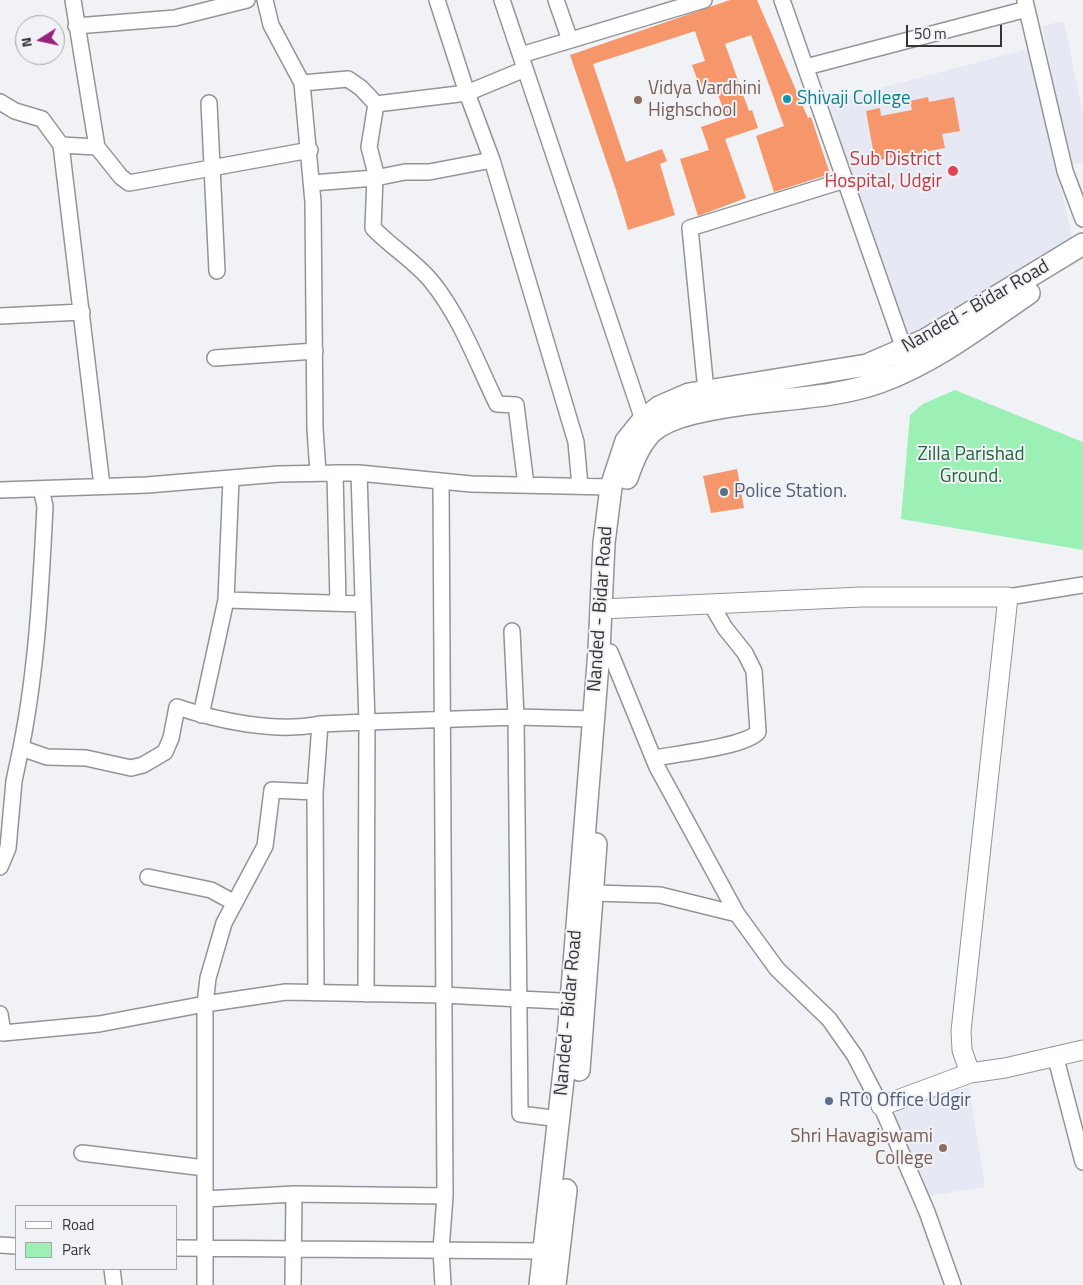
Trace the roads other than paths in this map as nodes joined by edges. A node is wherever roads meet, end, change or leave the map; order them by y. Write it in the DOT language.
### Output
graph roads {
  1 [pos="73,0"];
  2 [pos="247,0"];
  3 [pos="265,0"];
  4 [pos="436,0"];
  5 [pos="502,0"];
  6 [pos="556,0"];
  7 [pos="704,0"];
  8 [pos="782,0"];
  9 [pos="1026,4"];
  10 [pos="76,26"];
  11 [pos="570,40"];
  12 [pos="523,62"];
  13 [pos="806,67"];
  14 [pos="302,84"];
  15 [pos="467,92"];
  16 [pos="0,102"];
  17 [pos="209,103"];
  18 [pos="376,104"];
  19 [pos="61,145"];
  20 [pos="97,147"];
  21 [pos="310,150"];
  22 [pos="492,160"];
  23 [pos="213,168"];
  24 [pos="375,178"];
  25 [pos="845,180"];
  26 [pos="312,183"];
  27 [pos="1083,219"];
  28 [pos="1083,244"];
  29 [pos="1083,257"];
  30 [pos="216,271"];
  31 [pos="82,312"];
  32 [pos="0,316"];
  33 [pos="904,349"];
  34 [pos="315,351"];
  35 [pos="215,358"];
  36 [pos="706,391"];
  37 [pos="643,420"];
  38 [pos="336,472"];
  39 [pos="318,473"];
  40 [pos="359,473"];
  41 [pos="231,479"];
  42 [pos="441,482"];
  43 [pos="526,485"];
  44 [pos="102,486"];
  45 [pos="580,486"];
  46 [pos="612,487"];
  47 [pos="41,489"];
  48 [pos="0,490"];
  49 [pos="1083,585"];
  50 [pos="1008,597"];
  51 [pos="226,600"];
  52 [pos="338,604"];
  53 [pos="363,604"];
  54 [pos="711,604"];
  55 [pos="606,609"];
  56 [pos="512,631"];
  57 [pos="610,652"];
  58 [pos="200,715"];
  59 [pos="516,718"];
  60 [pos="593,718"];
  61 [pos="441,719"];
  62 [pos="367,722"];
  63 [pos="320,724"];
  64 [pos="21,748"];
  65 [pos="654,758"];
  66 [pos="315,792"];
  67 [pos="0,867"];
  68 [pos="148,877"];
  69 [pos="586,890"];
  70 [pos="234,903"];
  71 [pos="737,914"];
  72 [pos="316,992"];
  73 [pos="366,994"];
  74 [pos="443,994"];
  75 [pos="518,1000"];
  76 [pos="578,1002"];
  77 [pos="205,1004"];
  78 [pos="0,1014"];
  79 [pos="1,1033"];
  80 [pos="1083,1050"];
  81 [pos="1055,1055"];
  82 [pos="970,1073"];
  83 [pos="881,1106"];
  84 [pos="560,1119"];
  85 [pos="82,1153"];
  86 [pos="1083,1162"];
  87 [pos="205,1168"];
  88 [pos="294,1194"];
  89 [pos="445,1196"];
  90 [pos="205,1199"];
  91 [pos="0,1245"];
  92 [pos="15,1246"];
  93 [pos="178,1248"];
  94 [pos="206,1249"];
  95 [pos="293,1250"];
  96 [pos="442,1250"];
  97 [pos="544,1251"];
  98 [pos="112,1270"];
  99 [pos="114,1285"];
  100 [pos="205,1285"];
  101 [pos="294,1285"];
  102 [pos="443,1285"];
  103 [pos="540,1285"];
  104 [pos="555,1285"];
  105 [pos="953,1285"];
  1 -- 10 [label="street"];
  2 -- 10 [label="street"];
  3 -- 14 [label="street"];
  4 -- 15 [label="street"];
  5 -- 12 [label="street"];
  6 -- 11 [label="street"];
  7 -- 11 [label="street"];
  8 -- 13 [label="street"];
  9 -- 13 [label="street"];
  9 -- 27 [label="street"];
  10 -- 20 [label="street"];
  11 -- 12 [label="street"];
  12 -- 15 [label="street"];
  12 -- 37 [label="street"];
  13 -- 25 [label="street"];
  14 -- 18 [label="street"];
  14 -- 21 [label="street"];
  15 -- 18 [label="street"];
  15 -- 22 [label="street"];
  16 -- 19 [label="street"];
  17 -- 23 [label="street"];
  18 -- 24 [label="street"];
  19 -- 20 [label="street"];
  19 -- 31 [label="street"];
  20 -- 23 [label="street"];
  21 -- 23 [label="street"];
  21 -- 26 [label="street"];
  22 -- 24 [label="street"];
  22 -- 45 [label="street"];
  23 -- 30 [label="street"];
  24 -- 26 [label="street"];
  24 -- 43 [label="street"];
  25 -- 33 [label="street"];
  25 -- 36 [label="street"];
  26 -- 34 [label="street"];
  28 -- 33 [label="highway, Nanded - Bidar Road"];
  29 -- 55 [label="highway, Nanded - Bidar Road"];
  31 -- 32 [label="street"];
  31 -- 44 [label="street"];
  33 -- 36 [label="highway, Nanded - Bidar Road"];
  34 -- 35 [label="street"];
  34 -- 39 [label="street"];
  36 -- 37 [label="highway, Nanded - Bidar Road"];
  37 -- 46 [label="highway, Nanded - Bidar Road"];
  38 -- 39 [label="street"];
  38 -- 40 [label="street"];
  38 -- 52 [label="street"];
  39 -- 41 [label="street"];
  40 -- 42 [label="street"];
  40 -- 53 [label="street"];
  41 -- 44 [label="street"];
  41 -- 51 [label="street"];
  42 -- 43 [label="street"];
  42 -- 61 [label="street"];
  43 -- 45 [label="street"];
  44 -- 47 [label="street"];
  45 -- 46 [label="street"];
  46 -- 55 [label="highway, Nanded - Bidar Road"];
  47 -- 48 [label="street"];
  47 -- 64 [label="street"];
  49 -- 50 [label="street"];
  50 -- 54 [label="main road"];
  50 -- 82 [label="main road"];
  51 -- 52 [label="street"];
  51 -- 58 [label="street"];
  52 -- 53 [label="street"];
  53 -- 62 [label="street"];
  54 -- 55 [label="main road"];
  54 -- 65 [label="street"];
  55 -- 57 [label="highway, Nanded - Bidar Road"];
  55 -- 60 [label="highway, Nanded - Bidar Road"];
  56 -- 59 [label="street"];
  57 -- 65 [label="street"];
  57 -- 69 [label="highway, Nanded - Bidar Road"];
  58 -- 63 [label="street"];
  58 -- 64 [label="street"];
  59 -- 60 [label="street"];
  59 -- 61 [label="street"];
  59 -- 75 [label="street"];
  60 -- 69 [label="highway, Nanded - Bidar Road"];
  61 -- 62 [label="street"];
  61 -- 74 [label="street"];
  62 -- 63 [label="street"];
  62 -- 73 [label="street"];
  63 -- 66 [label="street"];
  64 -- 67 [label="street"];
  65 -- 71 [label="street"];
  66 -- 70 [label="street"];
  66 -- 72 [label="street"];
  68 -- 70 [label="street"];
  69 -- 71 [label="street"];
  69 -- 76 [label="highway, Nanded - Bidar Road"];
  70 -- 77 [label="street"];
  71 -- 83 [label="street"];
  72 -- 73 [label="street"];
  72 -- 77 [label="street"];
  73 -- 74 [label="street"];
  74 -- 75 [label="street"];
  74 -- 89 [label="street"];
  75 -- 76 [label="street"];
  75 -- 84 [label="street"];
  76 -- 84 [label="highway, Nanded - Bidar Road"];
  76 -- 104 [label="highway, Nanded - Bidar Road"];
  77 -- 79 [label="street"];
  77 -- 87 [label="street"];
  78 -- 79 [label="street"];
  80 -- 81 [label="main road"];
  81 -- 82 [label="main road"];
  81 -- 86 [label="street"];
  82 -- 83 [label="main road"];
  83 -- 105 [label="street"];
  84 -- 97 [label="highway, Nanded - Bidar Road"];
  85 -- 87 [label="street"];
  87 -- 90 [label="street"];
  88 -- 89 [label="street"];
  88 -- 90 [label="street"];
  88 -- 95 [label="street"];
  89 -- 96 [label="street"];
  90 -- 94 [label="street"];
  91 -- 92 [label="street"];
  93 -- 94 [label="street"];
  94 -- 95 [label="street"];
  94 -- 100 [label="street"];
  95 -- 96 [label="street"];
  95 -- 101 [label="street"];
  96 -- 97 [label="street"];
  96 -- 102 [label="street"];
  97 -- 103 [label="highway, Nanded - Bidar Road"];
  98 -- 99 [label="street"];
}
